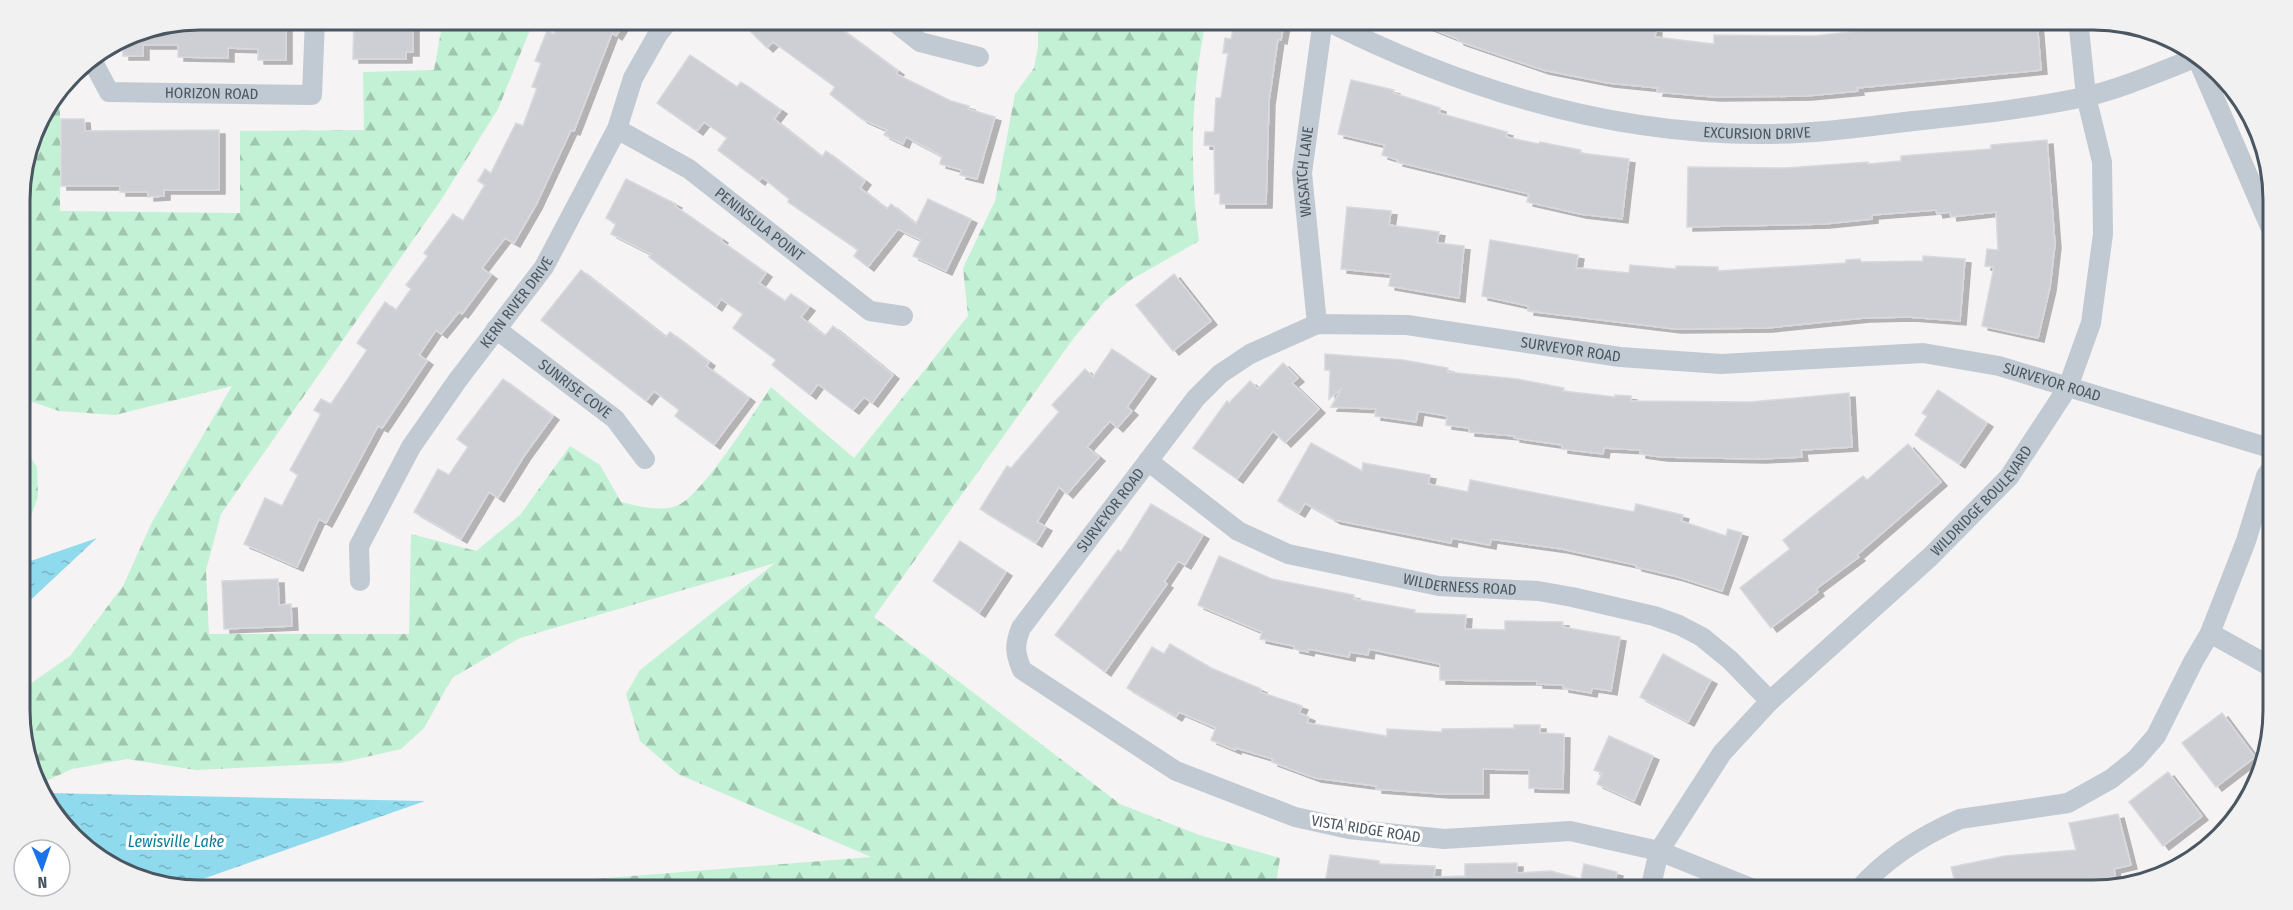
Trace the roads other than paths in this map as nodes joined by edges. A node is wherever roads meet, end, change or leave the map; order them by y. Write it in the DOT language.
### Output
graph roads {
  1 [pos="315,30"];
  2 [pos="661,30"];
  3 [pos="904,30"];
  4 [pos="1322,30"];
  5 [pos="1343,30"];
  6 [pos="2079,30"];
  7 [pos="979,57"];
  8 [pos="2187,59"];
  9 [pos="95,66"];
  10 [pos="2204,71"];
  11 [pos="2086,96"];
  12 [pos="617,129"];
  13 [pos="2263,210"];
  14 [pos="903,315"];
  15 [pos="1317,324"];
  16 [pos="496,329"];
  17 [pos="2068,387"];
  18 [pos="2263,446"];
  19 [pos="645,459"];
  20 [pos="1148,461"];
  21 [pos="2263,486"];
  22 [pos="360,581"];
  23 [pos="2210,633"];
  24 [pos="1015,654"];
  25 [pos="2263,662"];
  26 [pos="1770,701"];
  27 [pos="1659,850"];
  28 [pos="1652,880"];
  29 [pos="1732,880"];
  30 [pos="1867,880"];
  1 -- 9 [label="street, HORIZON ROAD"];
  2 -- 12 [label="street, KERN RIVER DRIVE"];
  3 -- 7 [label="street"];
  4 -- 15 [label="street, WASATCH LANE"];
  5 -- 11 [label="street, EXCURSION DRIVE"];
  6 -- 11 [label="street, WILDRIDGE BOULEVARD"];
  8 -- 11 [label="street, EXCURSION DRIVE"];
  10 -- 13 [label="street"];
  11 -- 17 [label="street, WILDRIDGE BOULEVARD"];
  12 -- 14 [label="street, PENINSULA POINT"];
  12 -- 16 [label="street, KERN RIVER DRIVE"];
  15 -- 17 [label="street, SURVEYOR ROAD"];
  15 -- 20 [label="street, SURVEYOR ROAD"];
  16 -- 19 [label="street, SUNRISE COVE"];
  16 -- 22 [label="street, KERN RIVER DRIVE"];
  17 -- 18 [label="street, SURVEYOR ROAD"];
  17 -- 26 [label="street, WILDRIDGE BOULEVARD"];
  20 -- 24 [label="street, SURVEYOR ROAD"];
  20 -- 26 [label="street, WILDERNESS ROAD"];
  21 -- 23 [label="street"];
  23 -- 25 [label="street"];
  23 -- 30 [label="street"];
  24 -- 27 [label="street, VISTA RIDGE ROAD"];
  26 -- 27 [label="street, WILDRIDGE BOULEVARD"];
  27 -- 28 [label="street, WILDRIDGE BOULEVARD"];
  27 -- 29 [label="street, VISTA RIDGE ROAD"];
}
